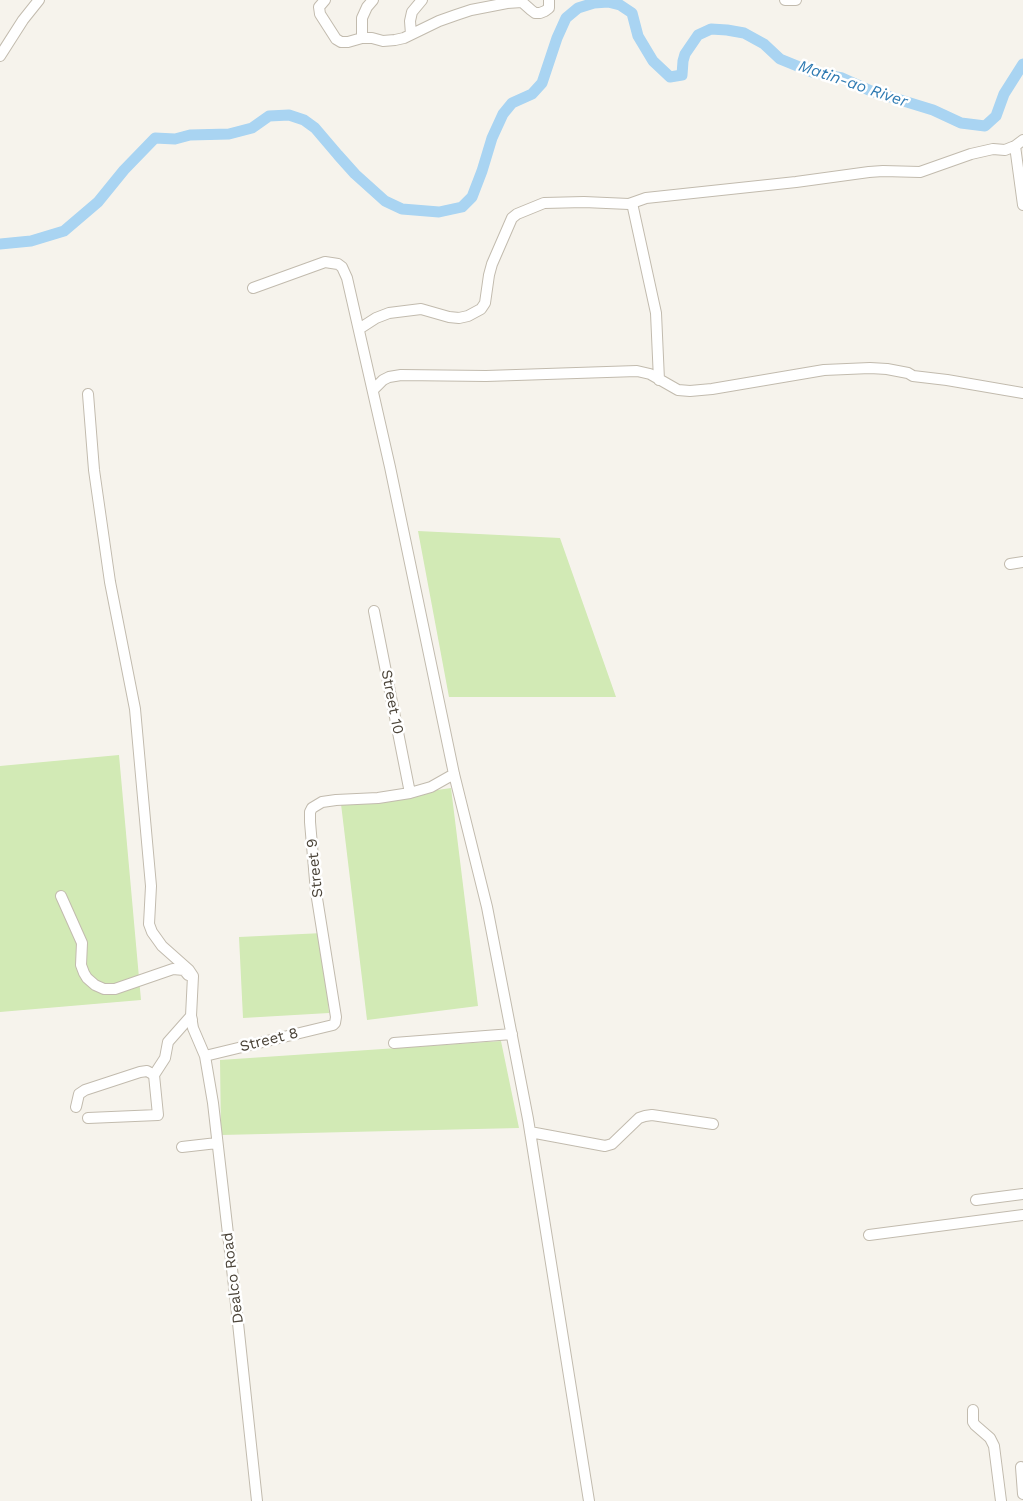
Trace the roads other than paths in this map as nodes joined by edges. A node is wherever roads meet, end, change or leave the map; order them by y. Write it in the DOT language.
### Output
graph roads {
  1 [pos="39,0"];
  2 [pos="325,0"];
  3 [pos="373,0"];
  4 [pos="422,0"];
  5 [pos="549,0"];
  6 [pos="785,0"];
  7 [pos="796,0"];
  8 [pos="519,1"];
  9 [pos="411,34"];
  10 [pos="362,38"];
  11 [pos="0,56"];
  12 [pos="1019,143"];
  13 [pos="632,203"];
  14 [pos="1023,205"];
  15 [pos="254,288"];
  16 [pos="359,329"];
  17 [pos="659,380"];
  18 [pos="372,390"];
  19 [pos="1023,393"];
  20 [pos="88,394"];
  21 [pos="1023,562"];
  22 [pos="1010,564"];
  23 [pos="374,610"];
  24 [pos="454,774"];
  25 [pos="410,793"];
  26 [pos="61,896"];
  27 [pos="193,981"];
  28 [pos="191,1016"];
  29 [pos="333,1025"];
  30 [pos="512,1034"];
  31 [pos="394,1043"];
  32 [pos="205,1056"];
  33 [pos="154,1075"];
  34 [pos="76,1107"];
  35 [pos="88,1118"];
  36 [pos="713,1124"];
  37 [pos="530,1132"];
  38 [pos="217,1143"];
  39 [pos="182,1147"];
  40 [pos="1023,1194"];
  41 [pos="976,1200"];
  42 [pos="1023,1215"];
  43 [pos="869,1235"];
  44 [pos="973,1410"];
  45 [pos="1020,1467"];
  46 [pos="1023,1494"];
  47 [pos="257,1501"];
  48 [pos="589,1501"];
  49 [pos="1001,1501"];
  1 -- 11 [label="street"];
  2 -- 10 [label="street"];
  3 -- 10 [label="street"];
  4 -- 9 [label="street"];
  5 -- 8 [label="street"];
  6 -- 7 [label="street"];
  8 -- 9 [label="street"];
  9 -- 10 [label="street"];
  12 -- 13 [label="street"];
  12 -- 14 [label="street"];
  13 -- 16 [label="street"];
  13 -- 17 [label="street"];
  15 -- 16 [label="street"];
  16 -- 18 [label="street"];
  17 -- 18 [label="street"];
  17 -- 19 [label="street"];
  18 -- 24 [label="street"];
  20 -- 27 [label="street"];
  21 -- 22 [label="street"];
  23 -- 25 [label="street, Street 10"];
  24 -- 25 [label="street"];
  24 -- 30 [label="street"];
  25 -- 29 [label="street, Street 9"];
  26 -- 27 [label="street"];
  27 -- 28 [label="street, Dealco Road"];
  28 -- 32 [label="street, Dealco Road"];
  28 -- 33 [label="street"];
  29 -- 32 [label="street, Street 8"];
  30 -- 31 [label="street"];
  30 -- 37 [label="street"];
  32 -- 38 [label="street, Dealco Road"];
  33 -- 34 [label="street"];
  33 -- 35 [label="street"];
  36 -- 37 [label="street"];
  37 -- 48 [label="street"];
  38 -- 39 [label="street"];
  38 -- 47 [label="street, Dealco Road"];
  40 -- 41 [label="street"];
  42 -- 43 [label="street"];
  44 -- 49 [label="street"];
  45 -- 46 [label="street"];
}
